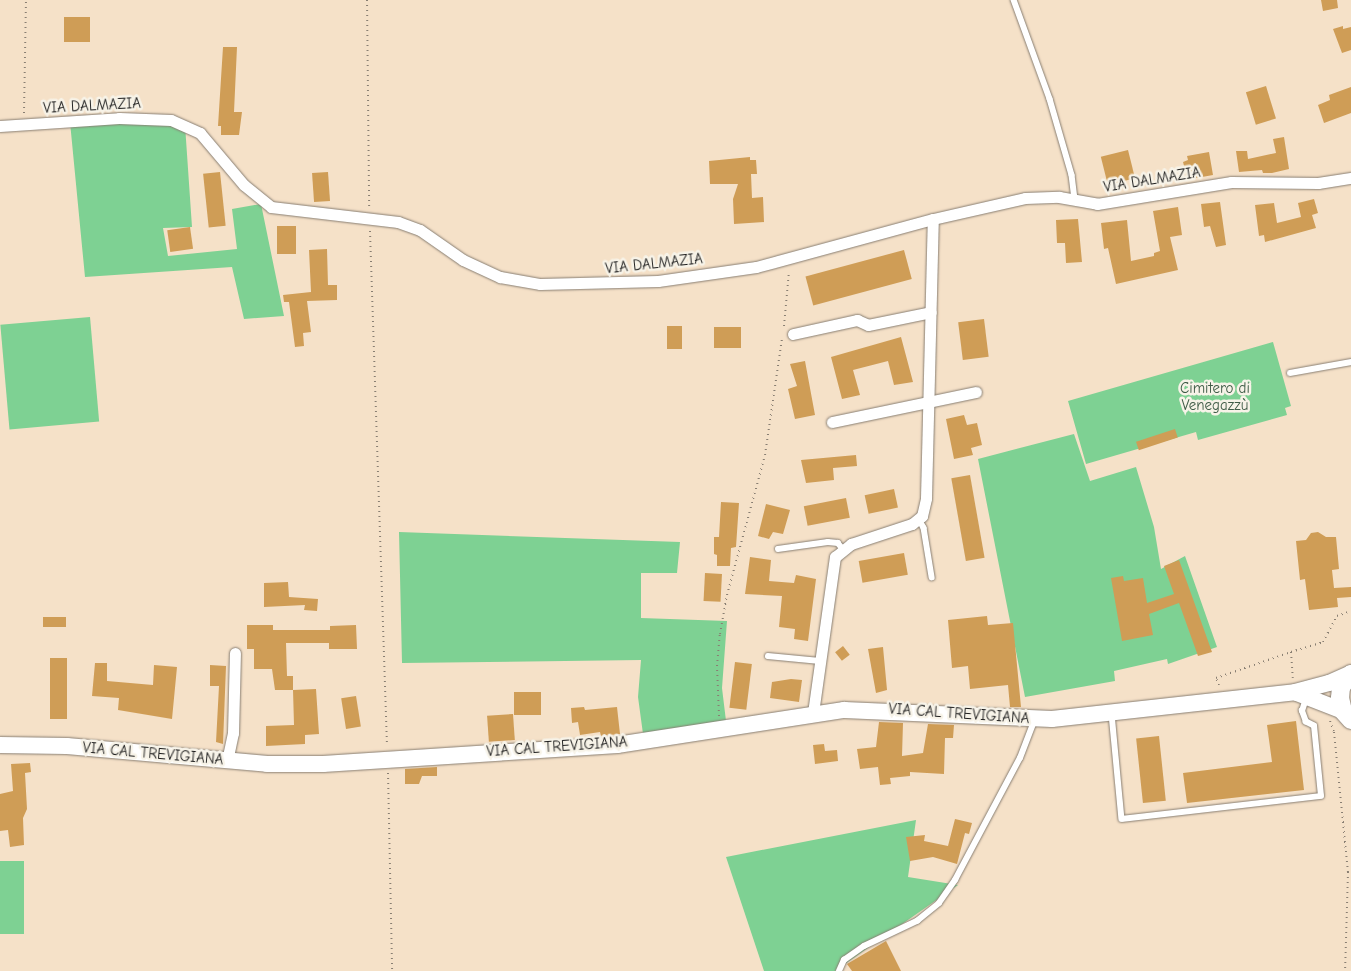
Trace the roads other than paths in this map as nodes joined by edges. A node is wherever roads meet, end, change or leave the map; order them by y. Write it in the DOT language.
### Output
graph roads {
  1 [pos="1014,0"];
  2 [pos="0,126"];
  3 [pos="1351,178"];
  4 [pos="1075,200"];
  5 [pos="932,219"];
  6 [pos="931,312"];
  7 [pos="793,334"];
  8 [pos="1351,362"];
  9 [pos="1290,373"];
  10 [pos="976,392"];
  11 [pos="929,404"];
  12 [pos="832,422"];
  13 [pos="919,519"];
  14 [pos="778,549"];
  15 [pos="843,549"];
  16 [pos="932,577"];
  17 [pos="235,653"];
  18 [pos="768,656"];
  19 [pos="820,661"];
  20 [pos="1351,673"];
  21 [pos="1300,691"];
  22 [pos="1112,712"];
  23 [pos="813,713"];
  24 [pos="1347,715"];
  25 [pos="1035,719"];
  26 [pos="0,745"];
  27 [pos="227,761"];
  28 [pos="839,971"];
  1 -- 4 [label="lane"];
  2 -- 5 [label="street, VIA DALMAZIA"];
  3 -- 4 [label="street, VIA DALMAZIA"];
  4 -- 5 [label="street, VIA DALMAZIA"];
  5 -- 6 [label="street"];
  6 -- 7 [label="street"];
  6 -- 11 [label="street"];
  8 -- 9 [label="lane"];
  10 -- 11 [label="street"];
  11 -- 12 [label="street"];
  11 -- 13 [label="street"];
  13 -- 15 [label="street"];
  13 -- 16 [label="lane"];
  14 -- 15 [label="lane"];
  15 -- 19 [label="street"];
  17 -- 27 [label="street"];
  18 -- 19 [label="lane"];
  19 -- 23 [label="street"];
  20 -- 21 [label="street, VIA CAL TREVIGIANA"];
  20 -- 24 [label="main road"];
  21 -- 22 [label="street, VIA CAL TREVIGIANA"];
  21 -- 22 [label="lane"];
  21 -- 24 [label="street"];
  22 -- 25 [label="street, VIA CAL TREVIGIANA"];
  23 -- 25 [label="street, VIA CAL TREVIGIANA"];
  23 -- 27 [label="street, VIA CAL TREVIGIANA"];
  25 -- 28 [label="lane"];
  26 -- 27 [label="street, VIA CAL TREVIGIANA"];
}
